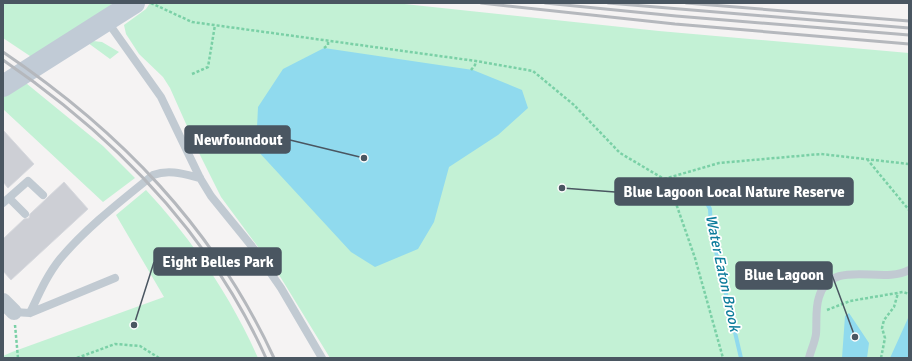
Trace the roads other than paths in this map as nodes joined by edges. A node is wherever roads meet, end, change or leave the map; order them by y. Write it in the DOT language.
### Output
graph roads {
  1 [pos="134,3"];
  2 [pos="107,21"];
  3 [pos="3,86"];
  4 [pos="200,178"];
  5 [pos="43,195"];
  6 [pos="6,201"];
  7 [pos="25,214"];
  8 [pos="909,270"];
  9 [pos="115,278"];
  10 [pos="8,307"];
  11 [pos="30,312"];
  12 [pos="322,358"];
  13 [pos="809,358"];
  1 -- 2 [label="street"];
  2 -- 3 [label="street"];
  2 -- 4 [label="lane"];
  4 -- 11 [label="lane"];
  4 -- 12 [label="lane"];
  5 -- 6 [label="lane"];
  6 -- 7 [label="lane"];
  8 -- 13 [label="lane"];
  9 -- 11 [label="lane"];
  10 -- 11 [label="lane"];
}
